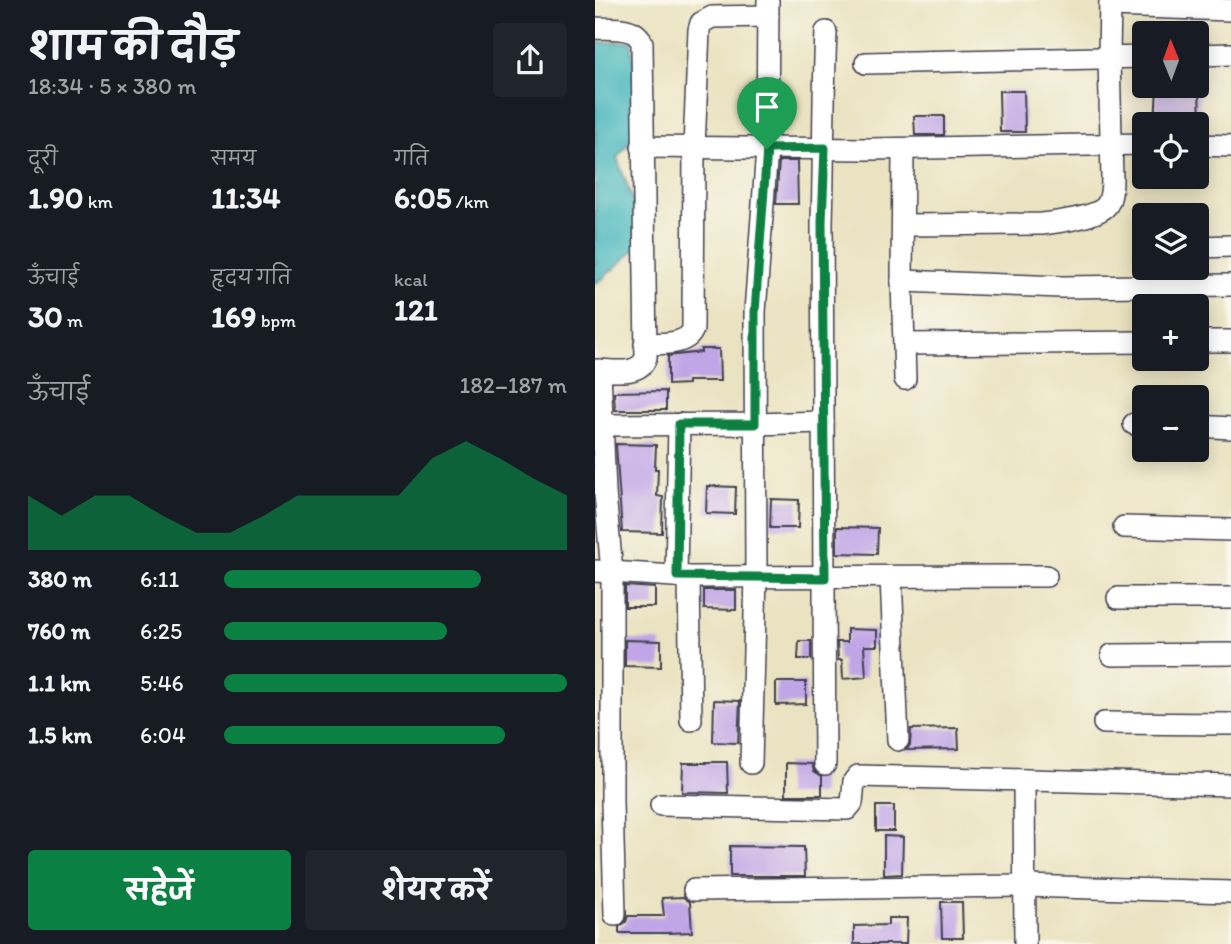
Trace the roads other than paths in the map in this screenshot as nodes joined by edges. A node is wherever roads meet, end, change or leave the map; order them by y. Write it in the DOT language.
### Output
graph roads {
  1 [pos="1110,3"];
  2 [pos="768,8"];
  3 [pos="1231,10"];
  4 [pos="595,28"];
  5 [pos="825,32"];
  6 [pos="1231,54"];
  7 [pos="1209,55"];
  8 [pos="1132,57"];
  9 [pos="1109,58"];
  10 [pos="866,63"];
  11 [pos="1113,144"];
  12 [pos="1132,144"];
  13 [pos="1209,145"];
  14 [pos="1231,146"];
  15 [pos="642,148"];
  16 [pos="694,148"];
  17 [pos="825,148"];
  18 [pos="767,149"];
  19 [pos="903,149"];
  20 [pos="903,225"];
  21 [pos="1209,247"];
  22 [pos="1231,247"];
  23 [pos="902,281"];
  24 [pos="1231,285"];
  25 [pos="1209,341"];
  26 [pos="1231,341"];
  27 [pos="1132,342"];
  28 [pos="645,344"];
  29 [pos="904,344"];
  30 [pos="598,370"];
  31 [pos="905,379"];
  32 [pos="823,422"];
  33 [pos="679,424"];
  34 [pos="755,424"];
  35 [pos="602,425"];
  36 [pos="1209,427"];
  37 [pos="1231,428"];
  38 [pos="1125,527"];
  39 [pos="1231,530"];
  40 [pos="603,572"];
  41 [pos="683,576"];
  42 [pos="756,576"];
  43 [pos="1046,576"];
  44 [pos="891,577"];
  45 [pos="825,578"];
  46 [pos="1118,598"];
  47 [pos="1231,598"];
  48 [pos="1231,654"];
  49 [pos="1112,655"];
  50 [pos="691,720"];
  51 [pos="1104,723"];
  52 [pos="1231,724"];
  53 [pos="898,740"];
  54 [pos="751,763"];
  55 [pos="825,764"];
  56 [pos="1024,780"];
  57 [pos="1231,785"];
  58 [pos="661,805"];
  59 [pos="1024,887"];
  60 [pos="694,890"];
  61 [pos="1231,892"];
  62 [pos="615,915"];
  63 [pos="1025,944"];
  1 -- 3 [label="street"];
  1 -- 9 [label="street"];
  2 -- 16 [label="street"];
  2 -- 18 [label="street"];
  4 -- 15 [label="street"];
  5 -- 17 [label="street"];
  6 -- 7 [label="street"];
  8 -- 9 [label="street"];
  9 -- 10 [label="street"];
  9 -- 11 [label="street"];
  11 -- 12 [label="street"];
  11 -- 19 [label="street"];
  11 -- 20 [label="street"];
  13 -- 14 [label="street"];
  15 -- 16 [label="street"];
  15 -- 28 [label="street"];
  16 -- 18 [label="street"];
  16 -- 28 [label="street"];
  17 -- 18 [label="street"];
  17 -- 19 [label="street"];
  17 -- 32 [label="street"];
  18 -- 34 [label="street"];
  19 -- 20 [label="street"];
  20 -- 23 [label="street"];
  21 -- 22 [label="street"];
  23 -- 24 [label="street"];
  23 -- 29 [label="street"];
  25 -- 26 [label="street"];
  27 -- 29 [label="street"];
  28 -- 30 [label="street"];
  29 -- 31 [label="street"];
  30 -- 35 [label="street"];
  32 -- 34 [label="street"];
  32 -- 45 [label="street"];
  33 -- 34 [label="street"];
  33 -- 35 [label="street"];
  33 -- 41 [label="street"];
  34 -- 42 [label="street"];
  35 -- 40 [label="street"];
  36 -- 37 [label="street"];
  38 -- 39 [label="street"];
  40 -- 41 [label="street"];
  40 -- 62 [label="street"];
  41 -- 42 [label="street"];
  41 -- 50 [label="street"];
  42 -- 45 [label="street"];
  42 -- 54 [label="street"];
  43 -- 44 [label="street"];
  44 -- 45 [label="street"];
  44 -- 53 [label="street"];
  45 -- 55 [label="street"];
  46 -- 47 [label="street"];
  48 -- 49 [label="street"];
  51 -- 52 [label="street"];
  56 -- 57 [label="street"];
  56 -- 58 [label="street"];
  56 -- 59 [label="street"];
  59 -- 60 [label="street"];
  59 -- 61 [label="street"];
  59 -- 63 [label="street"];
}
